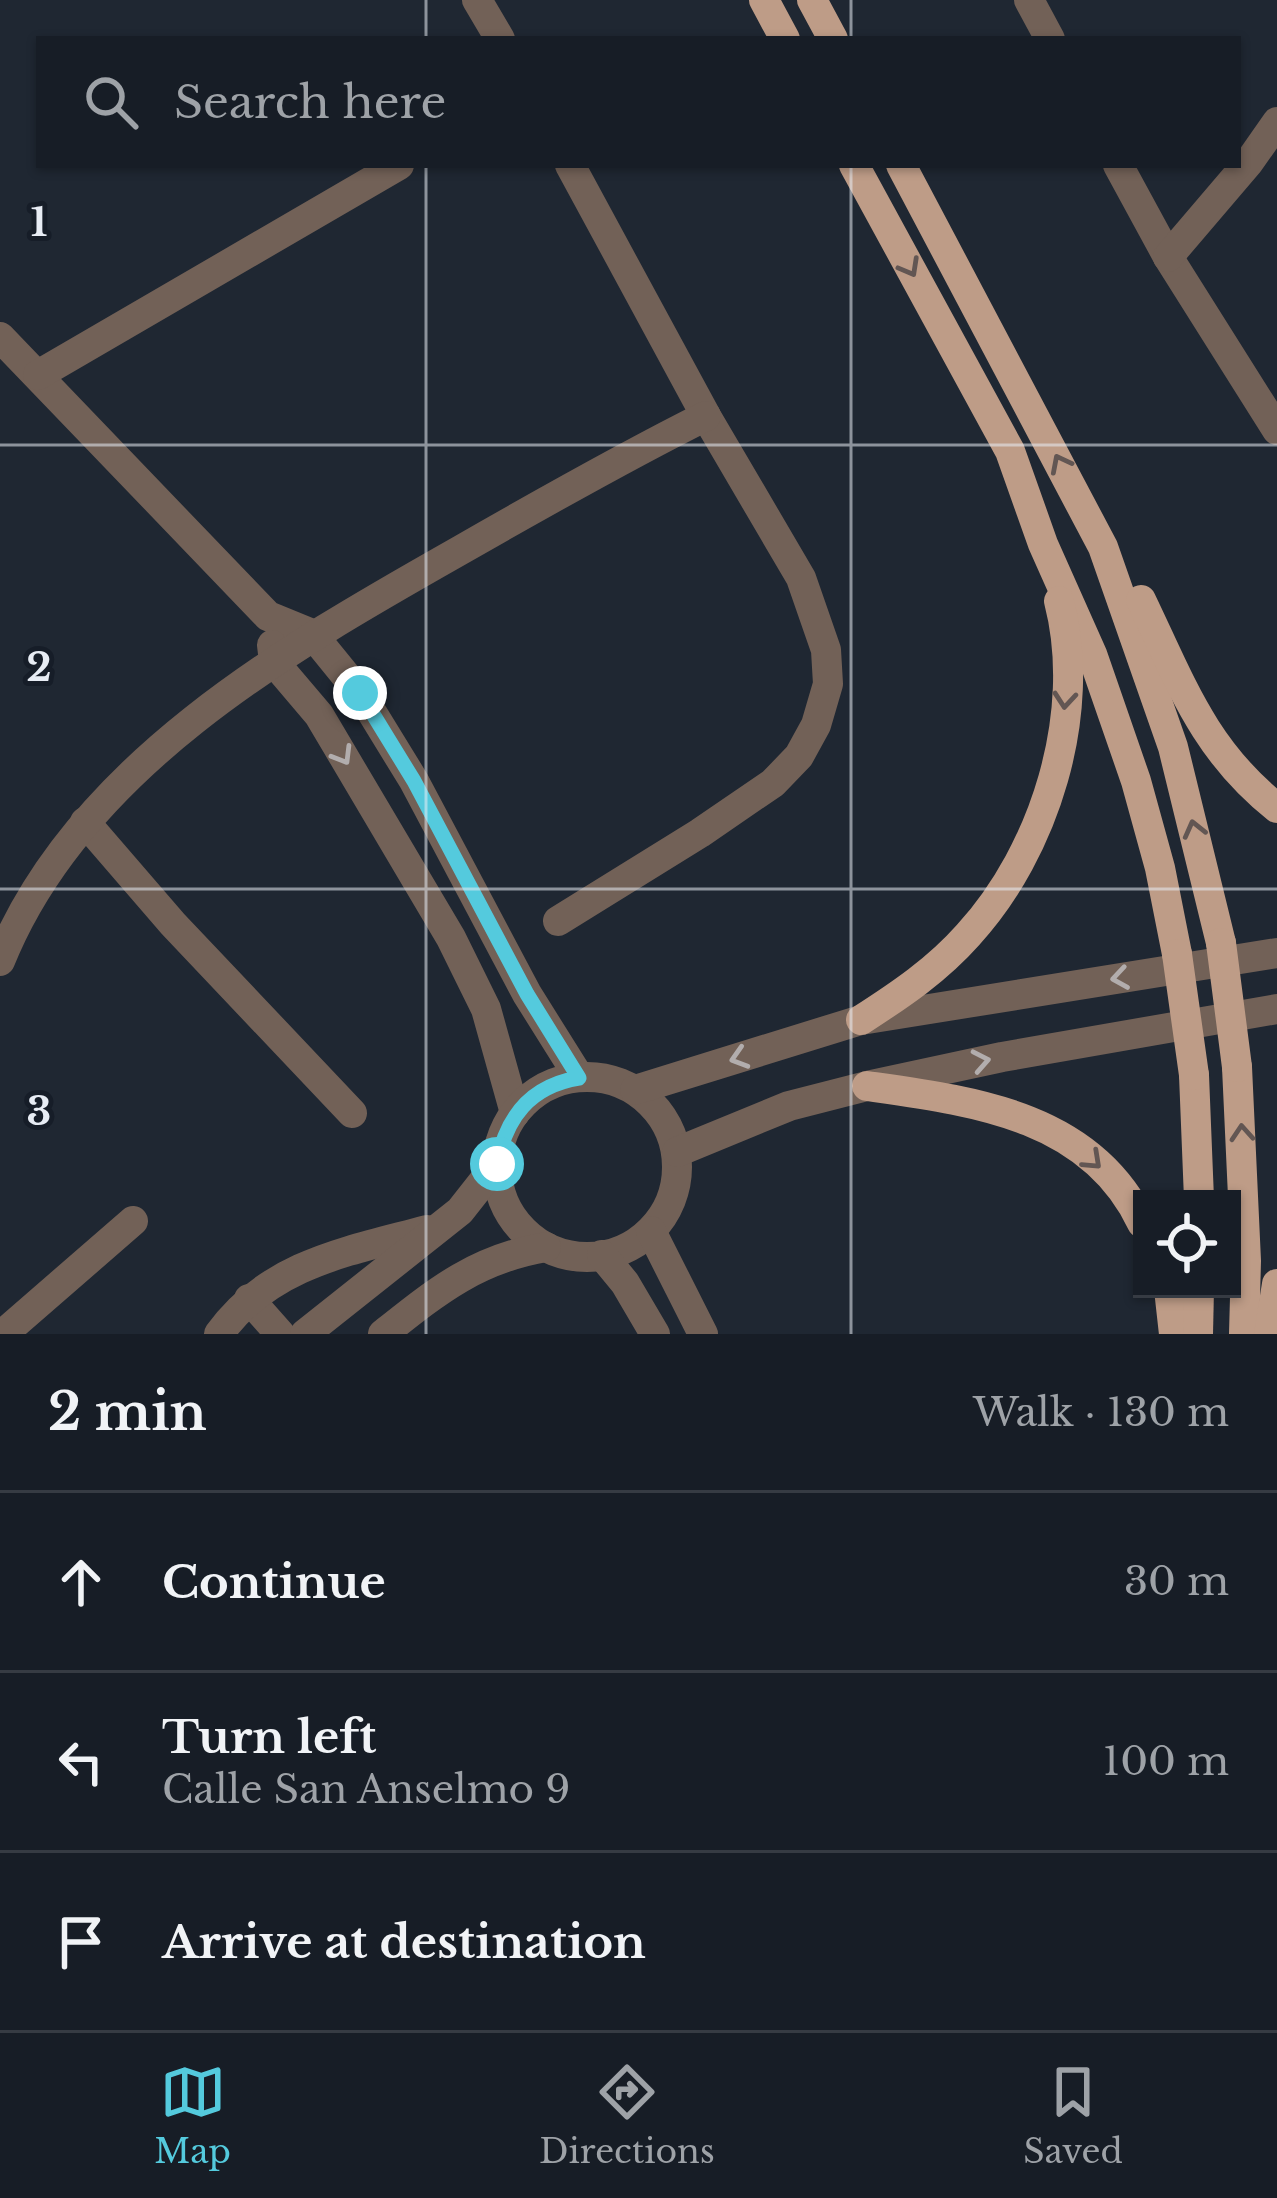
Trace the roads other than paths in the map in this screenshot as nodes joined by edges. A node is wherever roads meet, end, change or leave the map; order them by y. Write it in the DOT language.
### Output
graph roads {
  1 [pos="477,0"];
  2 [pos="764,0"];
  3 [pos="812,0"];
  4 [pos="1029,0"];
  5 [pos="498,36"];
  6 [pos="783,36"];
  7 [pos="831,36"];
  8 [pos="1048,36"];
  9 [pos="1277,122"];
  10 [pos="394,168"];
  11 [pos="571,168"];
  12 [pos="856,168"];
  13 [pos="903,168"];
  14 [pos="1120,168"];
  15 [pos="1168,257"];
  16 [pos="0,337"];
  17 [pos="38,375"];
  18 [pos="706,416"];
  19 [pos="1277,430"];
  20 [pos="1043,544"];
  21 [pos="1103,548"];
  22 [pos="268,616"];
  23 [pos="312,634"];
  24 [pos="274,662"];
  25 [pos="1277,808"];
  26 [pos="85,821"];
  27 [pos="558,921"];
  28 [pos="1277,953"];
  29 [pos="0,961"];
  30 [pos="1277,1009"];
  31 [pos="861,1020"];
  32 [pos="579,1078"];
  33 [pos="867,1086"];
  34 [pos="635,1090"];
  35 [pos="352,1113"];
  36 [pos="515,1113"];
  37 [pos="677,1153"];
  38 [pos="497,1164"];
  39 [pos="1199,1190"];
  40 [pos="1133,1210"];
  41 [pos="133,1221"];
  42 [pos="439,1227"];
  43 [pos="651,1231"];
  44 [pos="546,1246"];
  45 [pos="602,1256"];
  46 [pos="449,1281"];
  47 [pos="1277,1284"];
  48 [pos="1170,1298"];
  49 [pos="1198,1298"];
  50 [pos="249,1299"];
  51 [pos="7,1323"];
  52 [pos="315,1325"];
  53 [pos="219,1334"];
  54 [pos="280,1334"];
  55 [pos="383,1334"];
  56 [pos="423,1334"];
  57 [pos="655,1334"];
  58 [pos="703,1334"];
  59 [pos="1174,1334"];
  60 [pos="1198,1334"];
  61 [pos="1244,1334"];
  62 [pos="1269,1334"];
  1 -- 5 [label="street"];
  2 -- 6 [label="main road"];
  3 -- 7 [label="main road"];
  4 -- 8 [label="street"];
  9 -- 15 [label="street"];
  10 -- 17 [label="street"];
  11 -- 18 [label="street"];
  12 -- 20 [label="main road, one-way"];
  21 -- 13 [label="main road, one-way"];
  14 -- 15 [label="street"];
  15 -- 19 [label="street"];
  16 -- 17 [label="street"];
  17 -- 22 [label="street"];
  18 -- 23 [label="street"];
  18 -- 27 [label="street"];
  20 -- 31 [label="main road, one-way"];
  20 -- 39 [label="main road, bridge"];
  21 -- 25 [label="main road"];
  61 -- 21 [label="main road, one-way, bridge"];
  22 -- 23 [label="street"];
  22 -- 24 [label="street"];
  23 -- 24 [label="street"];
  23 -- 32 [label="street"];
  24 -- 26 [label="street"];
  24 -- 36 [label="street, one-way"];
  26 -- 29 [label="street"];
  26 -- 35 [label="street"];
  28 -- 31 [label="street, one-way"];
  33 -- 30 [label="street, one-way"];
  31 -- 34 [label="street, one-way"];
  32 -- 34 [label="street"];
  32 -- 36 [label="street"];
  33 -- 37 [label="street"];
  33 -- 40 [label="main road, one-way"];
  34 -- 37 [label="street"];
  36 -- 38 [label="street"];
  37 -- 43 [label="street"];
  38 -- 42 [label="street"];
  38 -- 44 [label="street"];
  41 -- 51 [label="street"];
  42 -- 50 [label="street"];
  42 -- 52 [label="street"];
  43 -- 45 [label="street"];
  43 -- 58 [label="street"];
  44 -- 45 [label="street"];
  44 -- 46 [label="street"];
  45 -- 57 [label="street"];
  46 -- 55 [label="street"];
  46 -- 56 [label="street"];
  47 -- 62 [label="main road"];
  48 -- 59 [label="main road"];
  49 -- 60 [label="main road"];
  50 -- 53 [label="street"];
  50 -- 54 [label="street"];
}
